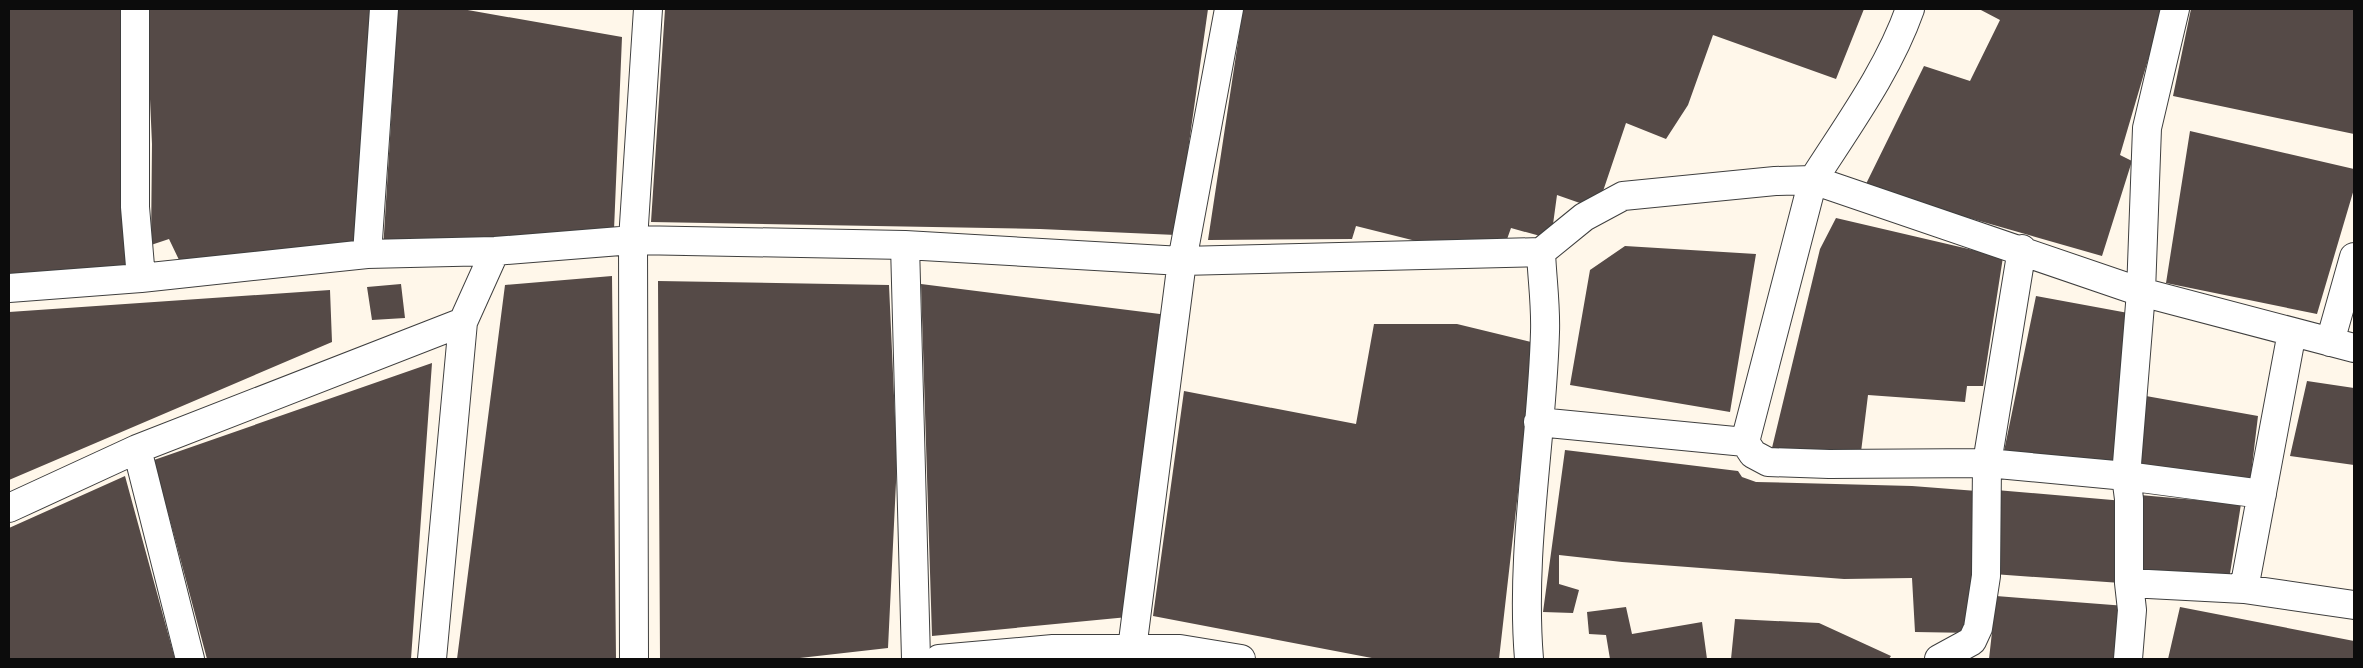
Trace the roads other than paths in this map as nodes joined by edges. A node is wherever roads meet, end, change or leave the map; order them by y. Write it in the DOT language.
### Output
graph roads {
  1 [pos="135,9"];
  2 [pos="384,9"];
  3 [pos="642,9"];
  4 [pos="1229,9"];
  5 [pos="1910,9"];
  6 [pos="2175,9"];
  7 [pos="1813,180"];
  8 [pos="632,240"];
  9 [pos="905,245"];
  10 [pos="2022,249"];
  11 [pos="495,252"];
  12 [pos="1541,252"];
  13 [pos="367,254"];
  14 [pos="2354,257"];
  15 [pos="1182,261"];
  16 [pos="141,278"];
  17 [pos="9,288"];
  18 [pos="2141,292"];
  19 [pos="463,322"];
  20 [pos="2292,332"];
  21 [pos="2342,345"];
  22 [pos="1538,422"];
  23 [pos="1745,442"];
  24 [pos="137,449"];
  25 [pos="1987,463"];
  26 [pos="2126,476"];
  27 [pos="2262,494"];
  28 [pos="9,508"];
  29 [pos="2129,583"];
  30 [pos="2244,589"];
  31 [pos="2354,605"];
  32 [pos="1132,649"];
  33 [pos="190,659"];
  34 [pos="432,659"];
  35 [pos="634,659"];
  36 [pos="916,659"];
  37 [pos="939,659"];
  38 [pos="1241,659"];
  39 [pos="1529,659"];
  40 [pos="1939,659"];
  41 [pos="2128,659"];
  1 -- 16 [label="street"];
  2 -- 13 [label="street"];
  3 -- 8 [label="street"];
  4 -- 15 [label="street"];
  5 -- 7 [label="street"];
  6 -- 18 [label="street"];
  7 -- 10 [label="street"];
  7 -- 12 [label="street"];
  7 -- 23 [label="street"];
  8 -- 9 [label="street"];
  8 -- 11 [label="street"];
  8 -- 35 [label="street"];
  9 -- 15 [label="street"];
  9 -- 36 [label="street"];
  10 -- 18 [label="street"];
  10 -- 25 [label="street"];
  11 -- 13 [label="street"];
  11 -- 19 [label="street"];
  12 -- 15 [label="street"];
  12 -- 22 [label="street"];
  13 -- 16 [label="street"];
  14 -- 21 [label="street"];
  15 -- 32 [label="street"];
  16 -- 17 [label="street"];
  18 -- 20 [label="street"];
  18 -- 26 [label="street"];
  19 -- 24 [label="street"];
  19 -- 34 [label="street"];
  20 -- 21 [label="street"];
  20 -- 27 [label="street"];
  22 -- 23 [label="street"];
  22 -- 39 [label="street"];
  23 -- 25 [label="street"];
  24 -- 28 [label="street"];
  24 -- 33 [label="street"];
  25 -- 26 [label="street"];
  25 -- 40 [label="street"];
  26 -- 27 [label="street"];
  26 -- 29 [label="street"];
  27 -- 30 [label="street"];
  29 -- 30 [label="street"];
  29 -- 41 [label="street"];
  30 -- 31 [label="street"];
  32 -- 37 [label="street"];
  32 -- 38 [label="street"];
}
